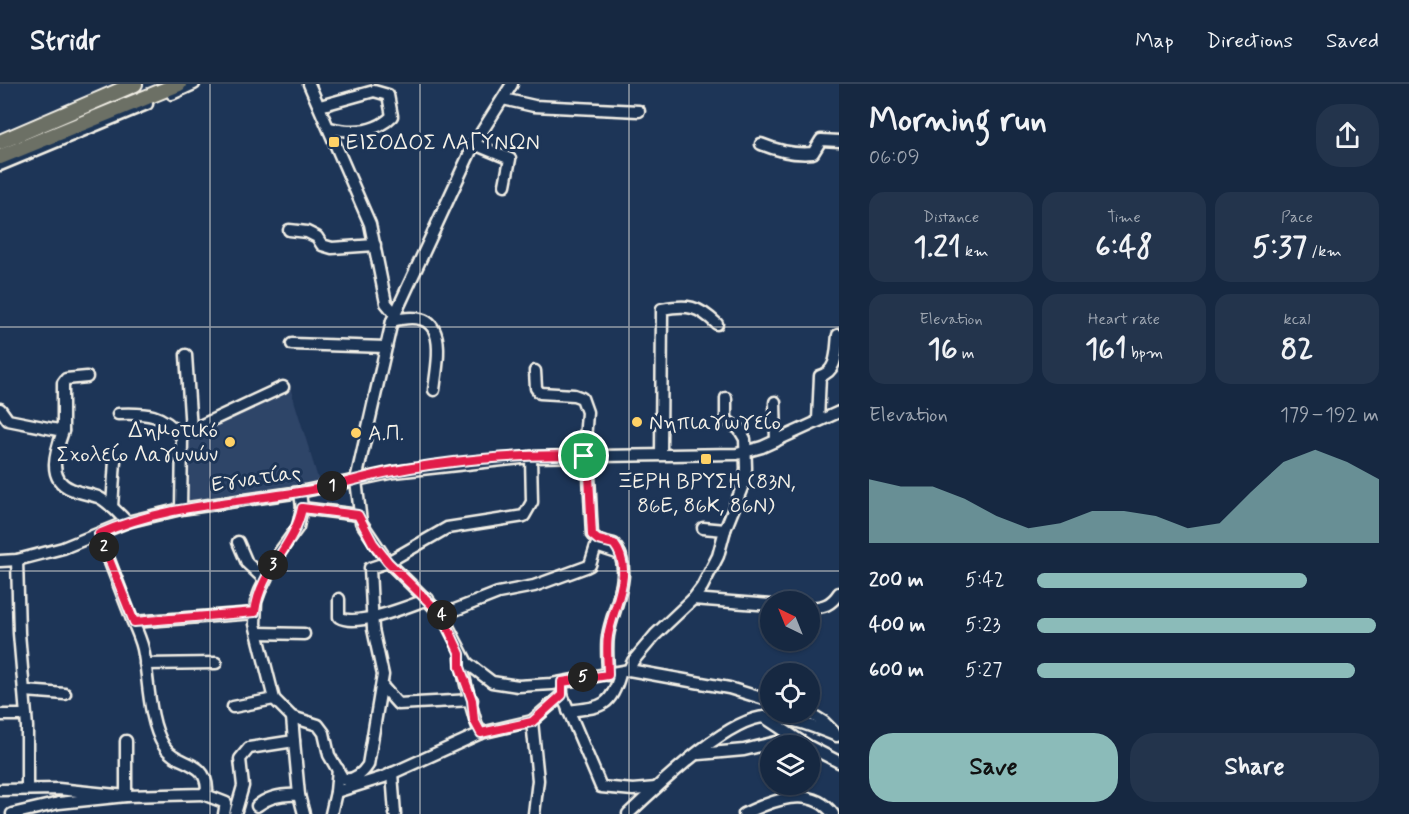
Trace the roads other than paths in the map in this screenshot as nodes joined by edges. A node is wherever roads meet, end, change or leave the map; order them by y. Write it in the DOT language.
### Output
graph roads {
  1 [pos="135,84"];
  2 [pos="179,84"];
  3 [pos="194,84"];
  4 [pos="309,84"];
  5 [pos="512,84"];
  6 [pos="503,99"];
  7 [pos="320,106"];
  8 [pos="639,111"];
  9 [pos="330,128"];
  10 [pos="839,141"];
  11 [pos="0,142"];
  12 [pos="474,144"];
  13 [pos="761,144"];
  14 [pos="0,157"];
  15 [pos="0,165"];
  16 [pos="505,185"];
  17 [pos="289,230"];
  18 [pos="375,245"];
  19 [pos="393,317"];
  20 [pos="717,324"];
  21 [pos="838,335"];
  22 [pos="292,344"];
  23 [pos="386,347"];
  24 [pos="186,355"];
  25 [pos="535,370"];
  26 [pos="87,377"];
  27 [pos="283,387"];
  28 [pos="434,390"];
  29 [pos="726,398"];
  30 [pos="775,402"];
  31 [pos="0,409"];
  32 [pos="839,412"];
  33 [pos="118,414"];
  34 [pos="818,420"];
  35 [pos="63,431"];
  36 [pos="186,434"];
  37 [pos="776,441"];
  38 [pos="744,453"];
  39 [pos="661,454"];
  40 [pos="586,456"];
  41 [pos="531,457"];
  42 [pos="115,460"];
  43 [pos="356,480"];
  44 [pos="300,492"];
  45 [pos="112,507"];
  46 [pos="302,508"];
  47 [pos="181,509"];
  48 [pos="358,515"];
  49 [pos="127,522"];
  50 [pos="703,528"];
  51 [pos="724,530"];
  52 [pos="99,534"];
  53 [pos="238,542"];
  54 [pos="597,543"];
  55 [pos="17,560"];
  56 [pos="0,561"];
  57 [pos="388,562"];
  58 [pos="265,580"];
  59 [pos="839,593"];
  60 [pos="339,599"];
  61 [pos="428,599"];
  62 [pos="693,599"];
  63 [pos="760,603"];
  64 [pos="820,607"];
  65 [pos="255,612"];
  66 [pos="442,615"];
  67 [pos="373,617"];
  68 [pos="134,622"];
  69 [pos="258,633"];
  70 [pos="304,634"];
  71 [pos="460,654"];
  72 [pos="216,663"];
  73 [pos="145,664"];
  74 [pos="624,672"];
  75 [pos="608,675"];
  76 [pos="562,682"];
  77 [pos="382,686"];
  78 [pos="25,691"];
  79 [pos="65,694"];
  80 [pos="562,695"];
  81 [pos="760,697"];
  82 [pos="274,699"];
  83 [pos="472,700"];
  84 [pos="233,707"];
  85 [pos="568,711"];
  86 [pos="0,715"];
  87 [pos="26,716"];
  88 [pos="292,717"];
  89 [pos="760,718"];
  90 [pos="820,720"];
  91 [pos="532,722"];
  92 [pos="772,723"];
  93 [pos="797,723"];
  94 [pos="481,733"];
  95 [pos="789,735"];
  96 [pos="838,736"];
  97 [pos="126,741"];
  98 [pos="294,741"];
  99 [pos="760,746"];
  100 [pos="820,752"];
  101 [pos="699,754"];
  102 [pos="839,762"];
  103 [pos="368,765"];
  104 [pos="338,768"];
  105 [pos="392,773"];
  106 [pos="369,782"];
  107 [pos="0,783"];
  108 [pos="27,784"];
  109 [pos="657,788"];
  110 [pos="41,789"];
  111 [pos="0,790"];
  112 [pos="336,792"];
  113 [pos="203,794"];
  114 [pos="299,795"];
  115 [pos="126,796"];
  116 [pos="238,798"];
  117 [pos="257,806"];
  118 [pos="225,809"];
  119 [pos="12,814"];
  120 [pos="235,814"];
  121 [pos="304,814"];
  122 [pos="331,814"];
  123 [pos="395,814"];
  124 [pos="534,814"];
  125 [pos="628,814"];
  126 [pos="744,814"];
  127 [pos="833,814"];
  1 -- 11 [label="main road"];
  2 -- 14 [label="main road"];
  3 -- 15 [label="street"];
  4 -- 7 [label="street"];
  5 -- 6 [label="street"];
  6 -- 8 [label="street"];
  6 -- 12 [label="street"];
  7 -- 9 [label="street"];
  7 -- 9 [label="street"];
  9 -- 18 [label="street"];
  10 -- 13 [label="street"];
  12 -- 16 [label="street"];
  12 -- 19 [label="street"];
  17 -- 18 [label="street"];
  18 -- 19 [label="street"];
  19 -- 23 [label="street"];
  19 -- 28 [label="street"];
  20 -- 39 [label="street"];
  21 -- 34 [label="street"];
  22 -- 23 [label="street"];
  23 -- 43 [label="street"];
  24 -- 36 [label="street"];
  25 -- 40 [label="street"];
  26 -- 35 [label="street"];
  27 -- 36 [label="street"];
  29 -- 38 [label="street"];
  30 -- 37 [label="street"];
  31 -- 35 [label="street"];
  32 -- 34 [label="street, Εγνατίας"];
  33 -- 36 [label="street"];
  34 -- 37 [label="street, Εγνατίας"];
  35 -- 45 [label="street"];
  36 -- 47 [label="street"];
  37 -- 38 [label="street, Εγνατίας"];
  38 -- 39 [label="street, Εγνατίας"];
  38 -- 51 [label="street"];
  39 -- 40 [label="street, Εγνατίας"];
  40 -- 41 [label="street, Εγνατίας"];
  40 -- 54 [label="street"];
  41 -- 43 [label="street, Εγνατίας"];
  41 -- 57 [label="street"];
  42 -- 45 [label="street"];
  43 -- 44 [label="street, Εγνατίας"];
  43 -- 48 [label="street"];
  44 -- 46 [label="street"];
  44 -- 47 [label="street, Εγνατίας"];
  45 -- 49 [label="street"];
  46 -- 48 [label="street"];
  46 -- 58 [label="street"];
  47 -- 49 [label="street, Εγνατίας"];
  48 -- 57 [label="street"];
  49 -- 52 [label="street, Εγνατίας"];
  50 -- 51 [label="street"];
  51 -- 62 [label="street"];
  52 -- 55 [label="street, Εγνατίας"];
  52 -- 68 [label="street"];
  53 -- 58 [label="street"];
  54 -- 66 [label="street"];
  54 -- 75 [label="street"];
  55 -- 56 [label="street, Εγνατίας"];
  55 -- 78 [label="street"];
  57 -- 61 [label="street"];
  57 -- 67 [label="street"];
  58 -- 65 [label="street"];
  59 -- 64 [label="street"];
  60 -- 67 [label="street"];
  61 -- 66 [label="street"];
  61 -- 67 [label="street"];
  62 -- 63 [label="street"];
  62 -- 74 [label="street"];
  65 -- 68 [label="street"];
  65 -- 69 [label="street"];
  66 -- 71 [label="street"];
  67 -- 77 [label="street"];
  68 -- 73 [label="street"];
  69 -- 70 [label="street"];
  69 -- 82 [label="street"];
  71 -- 76 [label="street"];
  71 -- 83 [label="street"];
  72 -- 73 [label="street"];
  73 -- 113 [label="street"];
  74 -- 75 [label="street"];
  74 -- 81 [label="street"];
  74 -- 85 [label="street"];
  75 -- 76 [label="street"];
  76 -- 80 [label="street"];
  77 -- 83 [label="street"];
  77 -- 103 [label="street"];
  78 -- 79 [label="street"];
  78 -- 87 [label="street"];
  80 -- 85 [label="street"];
  80 -- 91 [label="street"];
  82 -- 84 [label="street"];
  82 -- 88 [label="street"];
  83 -- 94 [label="street"];
  85 -- 109 [label="street"];
  86 -- 87 [label="street"];
  87 -- 108 [label="street"];
  88 -- 98 [label="street"];
  88 -- 104 [label="street"];
  89 -- 101 [label="street"];
  90 -- 96 [label="street"];
  91 -- 94 [label="street"];
  91 -- 124 [label="street"];
  92 -- 95 [label="street"];
  93 -- 96 [label="street"];
  94 -- 105 [label="street"];
  97 -- 115 [label="street"];
  98 -- 114 [label="street"];
  98 -- 116 [label="street"];
  99 -- 101 [label="street"];
  100 -- 102 [label="street"];
  101 -- 109 [label="street"];
  103 -- 104 [label="street"];
  103 -- 106 [label="street"];
  104 -- 112 [label="street"];
  105 -- 106 [label="street"];
  105 -- 123 [label="street"];
  106 -- 112 [label="street"];
  107 -- 108 [label="street"];
  108 -- 110 [label="street"];
  109 -- 125 [label="street"];
  110 -- 111 [label="street"];
  110 -- 115 [label="street"];
  112 -- 122 [label="street"];
  113 -- 115 [label="street"];
  113 -- 118 [label="street"];
  114 -- 117 [label="street"];
  114 -- 121 [label="street"];
  115 -- 119 [label="street"];
  116 -- 118 [label="street"];
  116 -- 120 [label="street"];
  126 -- 127 [label="street"];
}
